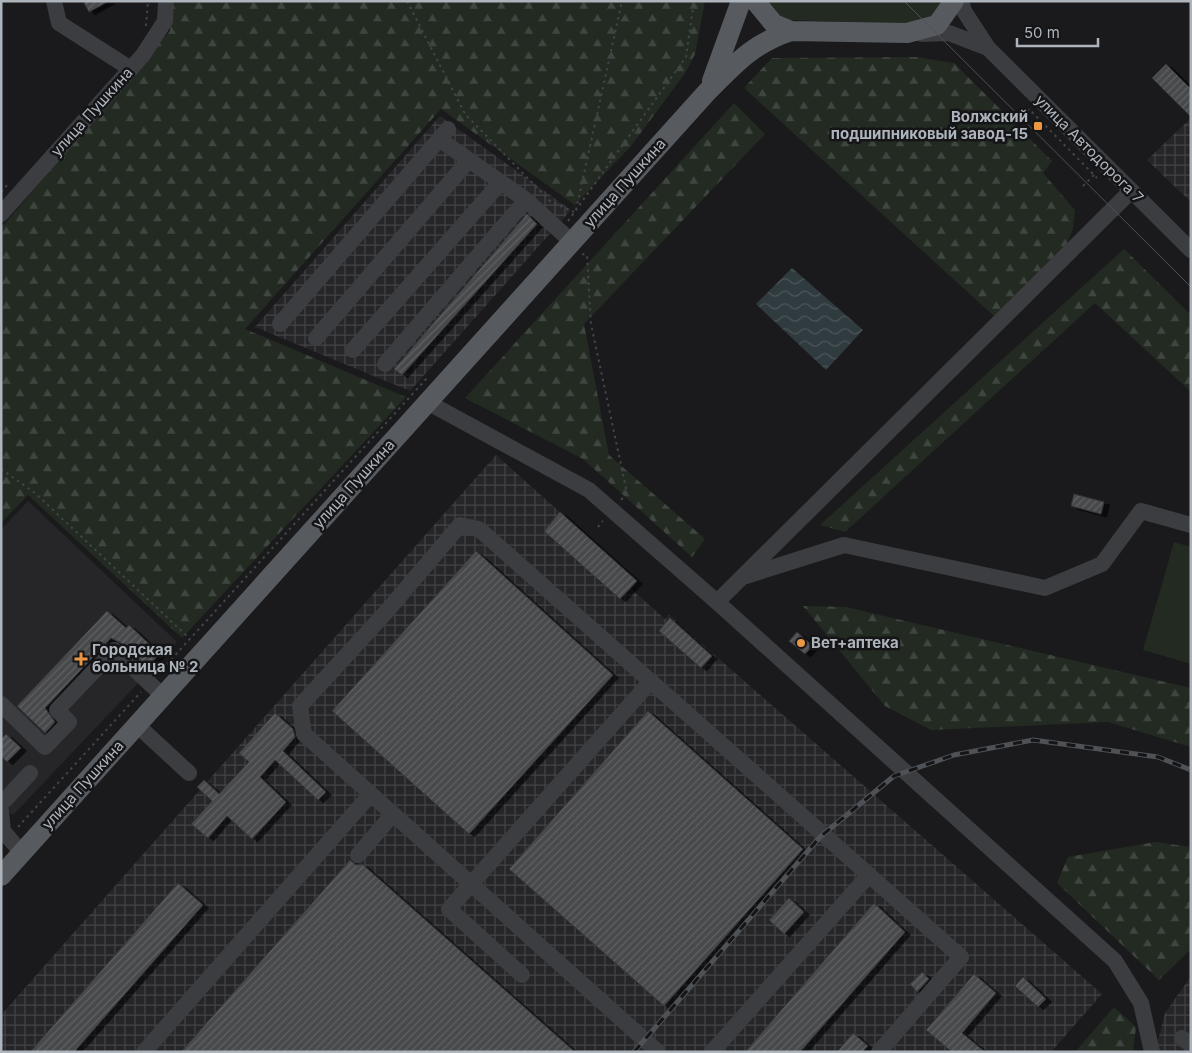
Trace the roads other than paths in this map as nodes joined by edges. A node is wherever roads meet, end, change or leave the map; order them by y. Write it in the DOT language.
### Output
graph roads {
  1 [pos="54,1"];
  2 [pos="166,1"];
  3 [pos="741,1"];
  4 [pos="755,1"];
  5 [pos="954,1"];
  6 [pos="962,1"];
  7 [pos="791,32"];
  8 [pos="907,33"];
  9 [pos="988,48"];
  10 [pos="131,69"];
  11 [pos="707,92"];
  12 [pos="469,160"];
  13 [pos="500,183"];
  14 [pos="1131,191"];
  15 [pos="526,200"];
  16 [pos="1,214"];
  17 [pos="566,240"];
  18 [pos="1191,250"];
  19 [pos="280,324"];
  20 [pos="316,338"];
  21 [pos="353,350"];
  22 [pos="385,364"];
  23 [pos="427,402"];
  24 [pos="1191,525"];
  25 [pos="744,577"];
  26 [pos="718,602"];
  27 [pos="651,681"];
  28 [pos="156,689"];
  29 [pos="4,712"];
  30 [pos="137,725"];
  31 [pos="30,773"];
  32 [pos="189,773"];
  33 [pos="370,794"];
  34 [pos="5,796"];
  35 [pos="393,814"];
  36 [pos="4,834"];
  37 [pos="22,853"];
  38 [pos="358,855"];
  39 [pos="868,875"];
  40 [pos="1,876"];
  41 [pos="471,884"];
  42 [pos="522,975"];
  43 [pos="144,1052"];
  44 [pos="658,1052"];
  45 [pos="712,1052"];
  46 [pos="879,1052"];
  47 [pos="1152,1052"];
  1 -- 10 [label="street"];
  2 -- 10 [label="street, улица Пушкина"];
  3 -- 11 [label="main road, улица Пушкина"];
  4 -- 7 [label="main road, улица Пушкина"];
  5 -- 8 [label="main road, улица Пушкина"];
  6 -- 9 [label="street, улица Автодорога 7"];
  7 -- 8 [label="main road, улица Пушкина"];
  7 -- 11 [label="main road, улица Пушкина"];
  8 -- 9 [label="street, улица Автодорога 7"];
  9 -- 14 [label="street, улица Автодорога 7"];
  10 -- 16 [label="street, улица Пушкина"];
  11 -- 17 [label="main road, улица Пушкина"];
  12 -- 13 [label="street"];
  12 -- 19 [label="street"];
  12 -- 20 [label="street"];
  13 -- 15 [label="street"];
  13 -- 21 [label="street"];
  14 -- 18 [label="street, улица Автодорога 7"];
  14 -- 25 [label="street"];
  15 -- 17 [label="street"];
  15 -- 22 [label="street"];
  17 -- 23 [label="main road, улица Пушкина"];
  23 -- 26 [label="street"];
  23 -- 28 [label="main road, улица Пушкина"];
  24 -- 25 [label="street"];
  25 -- 26 [label="street"];
  26 -- 47 [label="street"];
  27 -- 33 [label="street"];
  27 -- 39 [label="street"];
  27 -- 41 [label="street"];
  28 -- 29 [label="street"];
  28 -- 30 [label="main road, улица Пушкина"];
  30 -- 32 [label="street"];
  30 -- 37 [label="main road, улица Пушкина"];
  31 -- 34 [label="street"];
  33 -- 35 [label="street"];
  33 -- 43 [label="street"];
  34 -- 36 [label="street"];
  35 -- 38 [label="street"];
  35 -- 41 [label="street"];
  36 -- 37 [label="street"];
  37 -- 40 [label="main road, улица Пушкина"];
  39 -- 45 [label="street"];
  39 -- 46 [label="street"];
  41 -- 42 [label="street"];
  41 -- 44 [label="street"];
}
